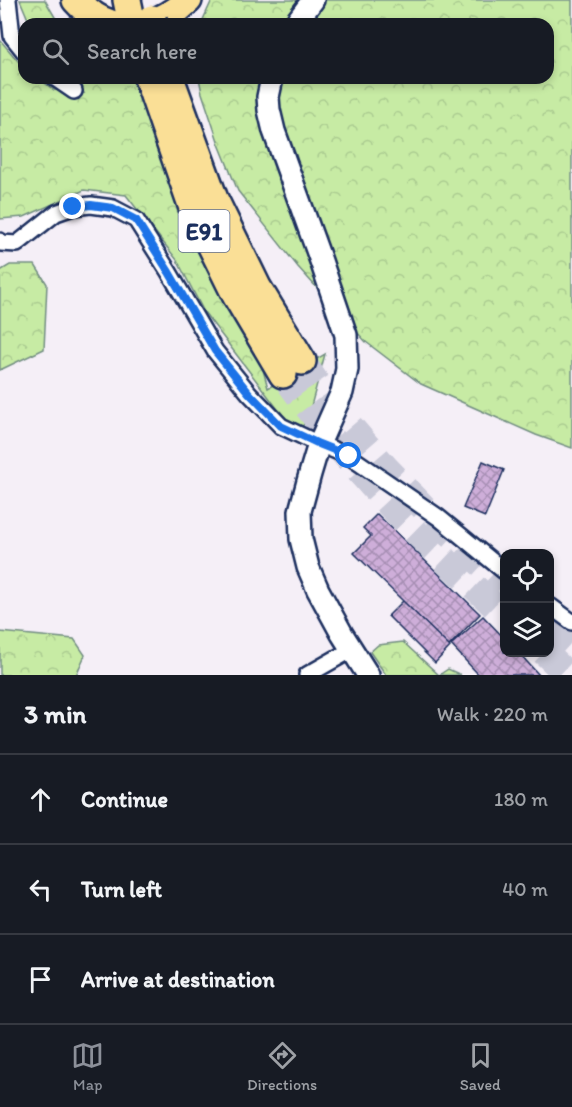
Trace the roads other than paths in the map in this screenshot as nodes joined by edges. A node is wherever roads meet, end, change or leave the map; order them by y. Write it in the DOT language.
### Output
graph roads {
  1 [pos="8,0"];
  2 [pos="59,0"];
  3 [pos="76,0"];
  4 [pos="127,0"];
  5 [pos="188,0"];
  6 [pos="206,0"];
  7 [pos="313,0"];
  8 [pos="73,18"];
  9 [pos="98,18"];
  10 [pos="147,18"];
  11 [pos="166,18"];
  12 [pos="191,18"];
  13 [pos="300,18"];
  14 [pos="18,44"];
  15 [pos="64,84"];
  16 [pos="150,84"];
  17 [pos="172,84"];
  18 [pos="271,84"];
  19 [pos="74,91"];
  20 [pos="0,242"];
  21 [pos="319,444"];
  22 [pos="500,568"];
  23 [pos="554,609"];
  24 [pos="572,622"];
  25 [pos="351,650"];
  26 [pos="307,675"];
  27 [pos="368,675"];
  1 -- 14 [label="street"];
  2 -- 8 [label="highway"];
  3 -- 9 [label="highway"];
  4 -- 10 [label="highway"];
  5 -- 11 [label="highway"];
  6 -- 12 [label="highway"];
  7 -- 13 [label="street"];
  15 -- 19 [label="street"];
  16 -- 17 [label="highway, E91"];
  18 -- 21 [label="street"];
  20 -- 21 [label="street"];
  21 -- 22 [label="street"];
  21 -- 25 [label="street"];
  23 -- 24 [label="street"];
  25 -- 26 [label="street"];
  25 -- 27 [label="street"];
}
